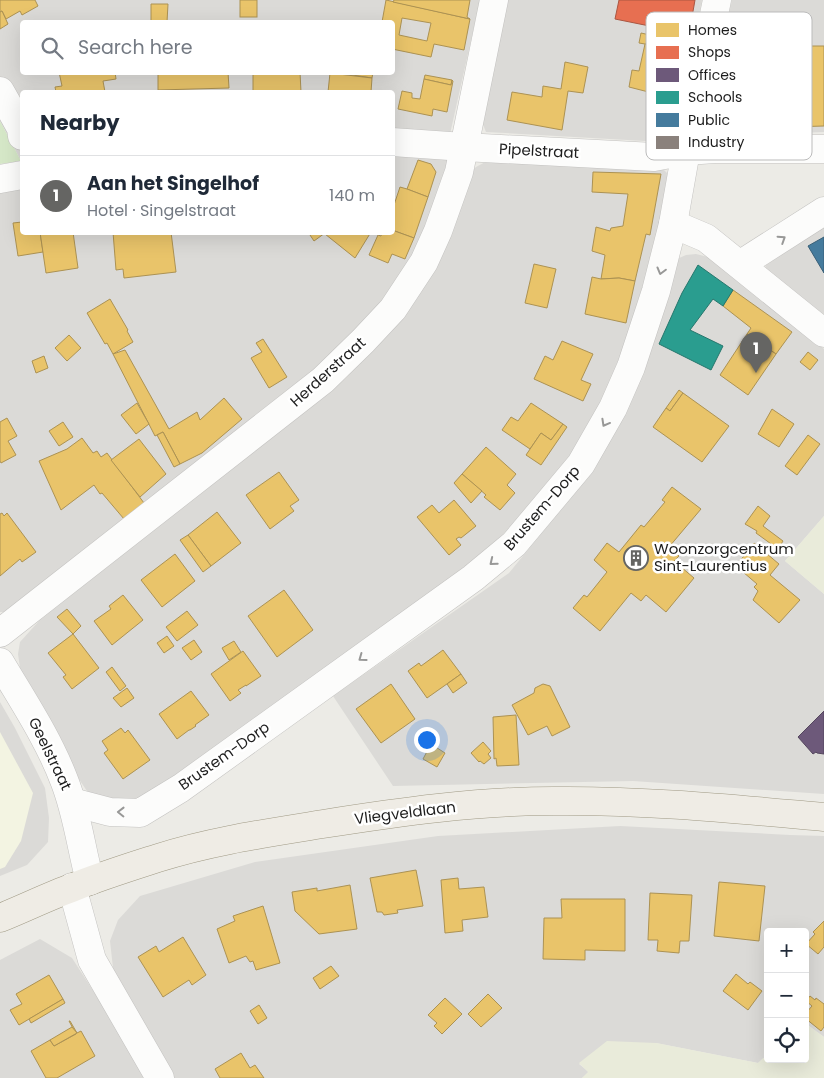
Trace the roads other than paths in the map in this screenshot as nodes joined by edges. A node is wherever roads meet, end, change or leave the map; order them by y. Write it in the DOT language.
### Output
graph roads {
  1 [pos="494,0"];
  2 [pos="0,91"];
  3 [pos="20,126"];
  4 [pos="395,142"];
  5 [pos="464,147"];
  6 [pos="646,157"];
  7 [pos="685,160"];
  8 [pos="20,175"];
  9 [pos="0,179"];
  10 [pos="824,212"];
  11 [pos="673,224"];
  12 [pos="740,264"];
  13 [pos="824,333"];
  14 [pos="0,633"];
  15 [pos="0,662"];
  16 [pos="72,802"];
  17 [pos="824,816"];
  18 [pos="81,884"];
  19 [pos="0,918"];
  20 [pos="160,1078"];
  1 -- 5 [label="street, Herderstraat"];
  2 -- 3 [label="street"];
  4 -- 5 [label="street, Pipelstraat"];
  5 -- 6 [label="street, Pipelstraat"];
  5 -- 14 [label="street, Herderstraat"];
  7 -- 11 [label="street, Brustem-Dorp"];
  8 -- 9 [label="street"];
  12 -- 10 [label="street, one-way"];
  11 -- 12 [label="street"];
  11 -- 16 [label="street, Brustem-Dorp, one-way"];
  12 -- 13 [label="street"];
  15 -- 16 [label="street, Geelstraat"];
  16 -- 18 [label="street, Geelstraat"];
  17 -- 18 [label="main road, Vliegveldlaan"];
  18 -- 19 [label="main road, Vliegveldlaan"];
  18 -- 20 [label="street, Geelstraat"];
}
